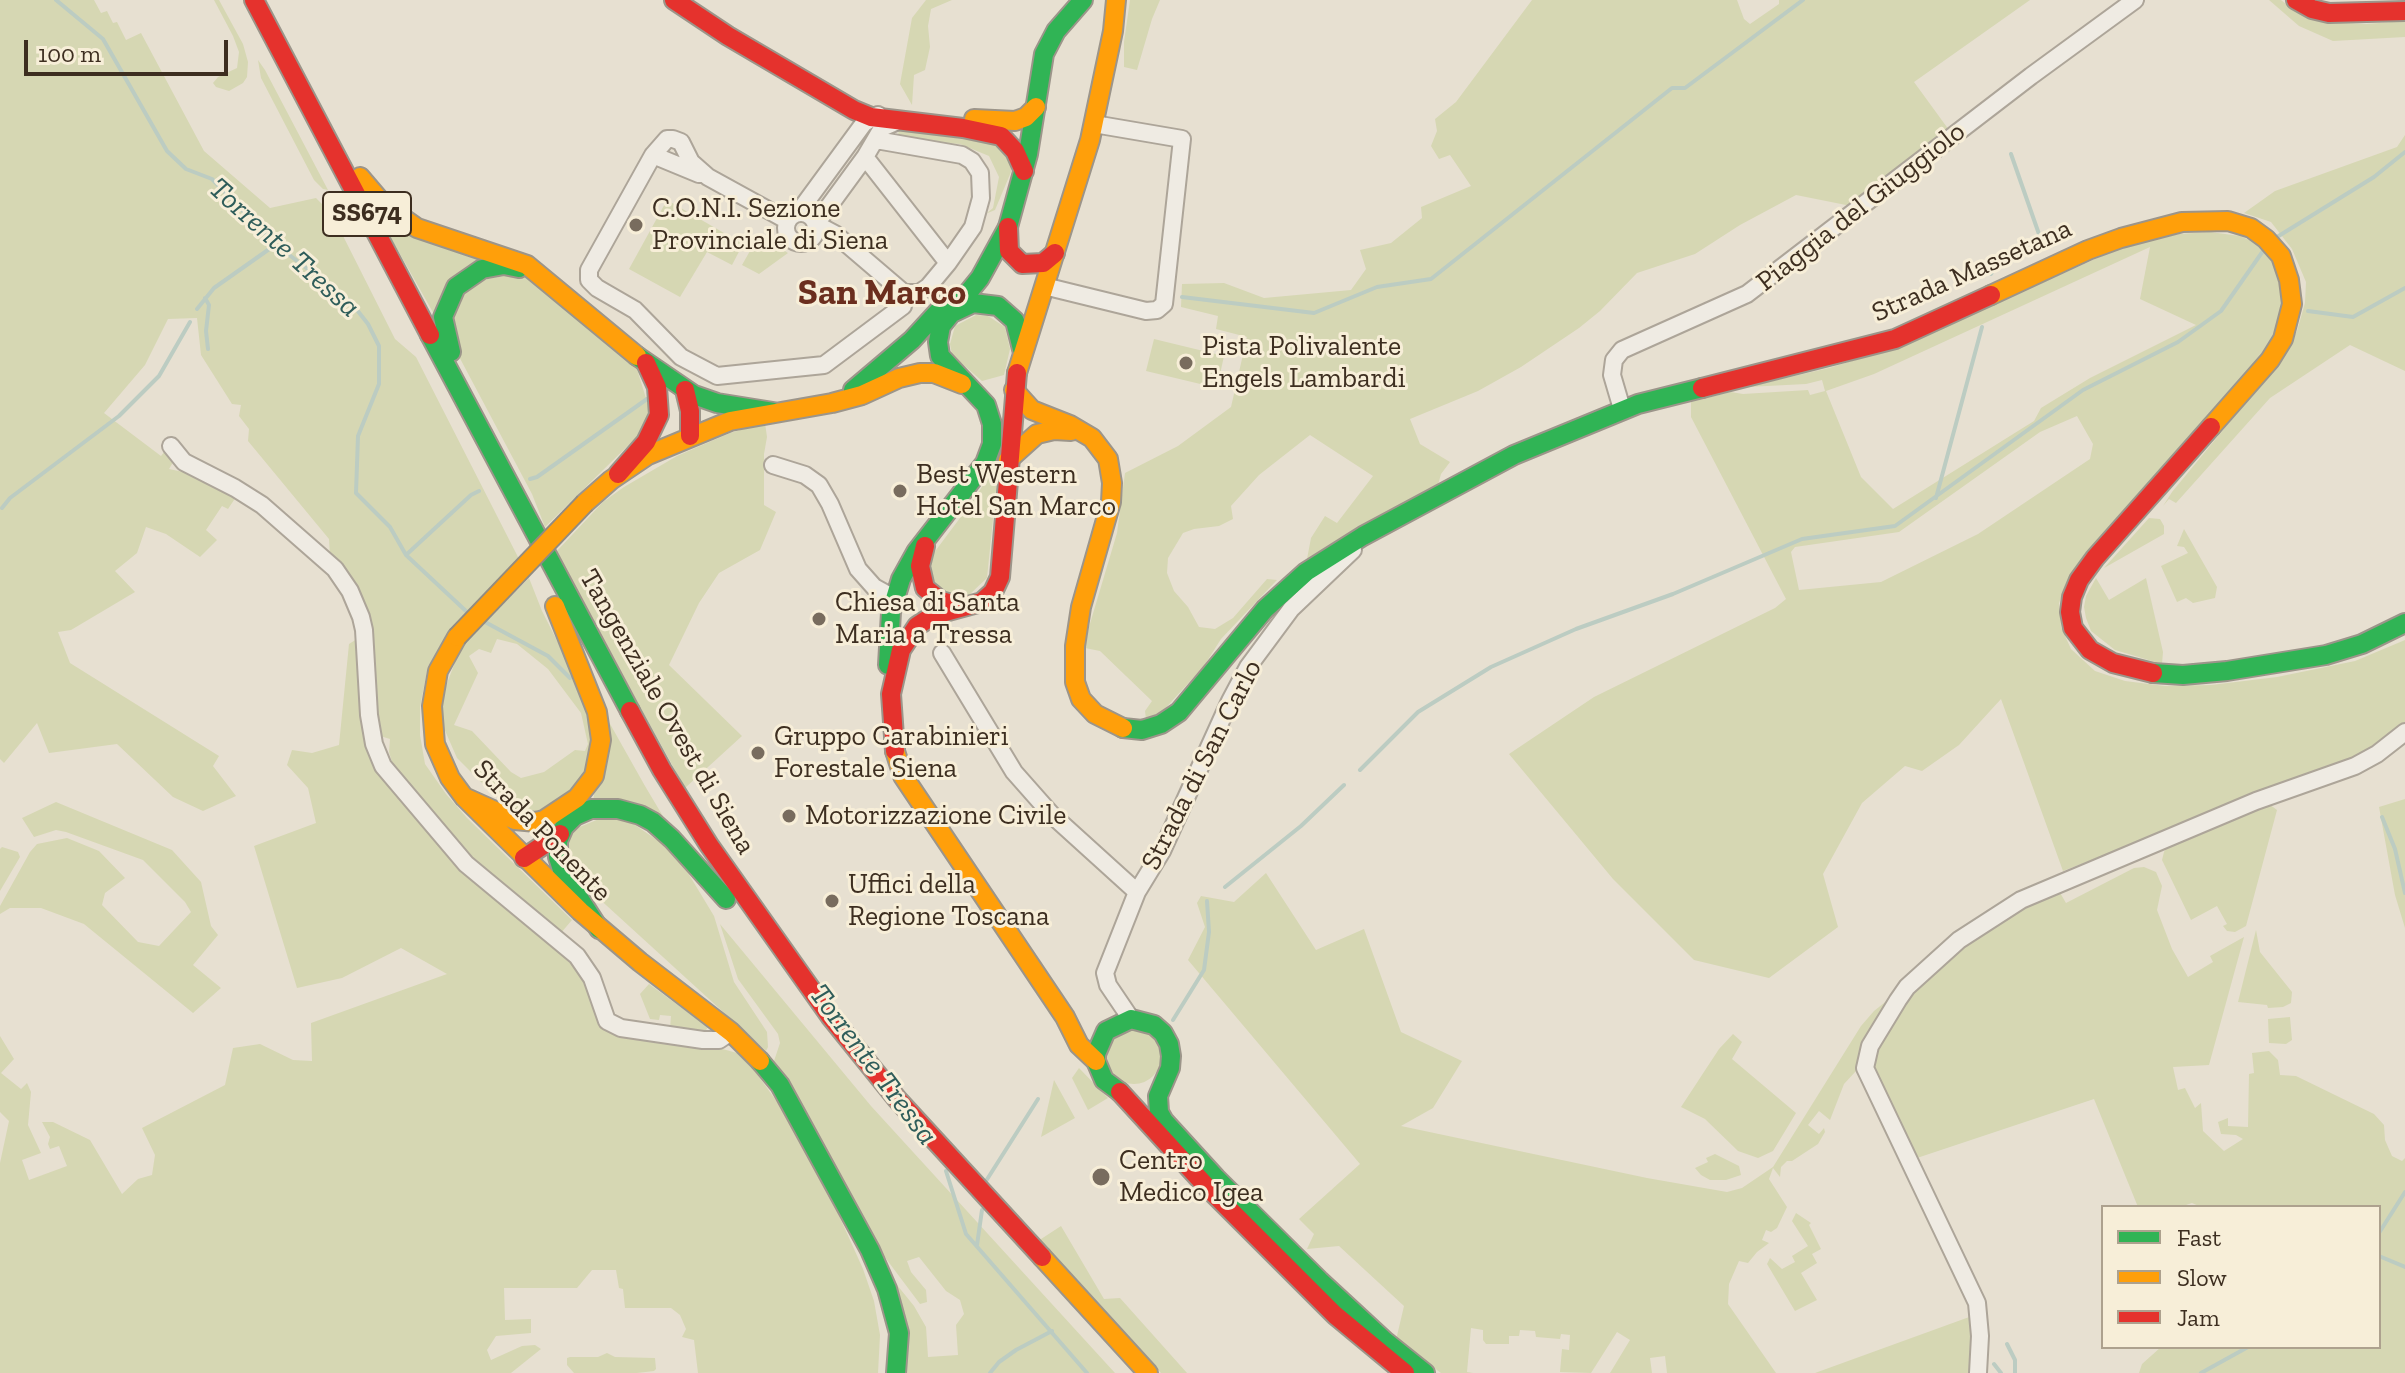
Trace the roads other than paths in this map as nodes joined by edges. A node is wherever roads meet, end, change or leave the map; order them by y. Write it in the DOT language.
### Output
graph roads {
  1 [pos="674,0"];
  2 [pos="1083,0"];
  3 [pos="1116,0"];
  4 [pos="2135,0"];
  5 [pos="2296,0"];
  6 [pos="247,7"];
  7 [pos="2405,11"];
  8 [pos="1066,18"];
  9 [pos="1113,31"];
  10 [pos="1036,107"];
  11 [pos="856,109"];
  12 [pos="959,118"];
  13 [pos="899,121"];
  14 [pos="1094,124"];
  15 [pos="326,136"];
  16 [pos="876,140"];
  17 [pos="865,157"];
  18 [pos="1024,171"];
  19 [pos="1013,202"];
  20 [pos="793,217"];
  21 [pos="816,224"];
  22 [pos="1008,227"];
  23 [pos="1055,253"];
  24 [pos="948,263"];
  25 [pos="536,272"];
  26 [pos="1044,286"];
  27 [pos="904,293"];
  28 [pos="945,318"];
  29 [pos="912,340"];
  30 [pos="1022,352"];
  31 [pos="646,363"];
  32 [pos="972,388"];
  33 [pos="685,390"];
  34 [pos="1014,390"];
  35 [pos="842,400"];
  36 [pos="660,409"];
  37 [pos="1622,409"];
  38 [pos="773,412"];
  39 [pos="480,427"];
  40 [pos="1081,432"];
  41 [pos="690,436"];
  42 [pos="171,446"];
  43 [pos="1008,460"];
  44 [pos="773,465"];
  45 [pos="618,474"];
  46 [pos="1363,536"];
  47 [pos="927,540"];
  48 [pos="893,605"];
  49 [pos="555,606"];
  50 [pos="967,607"];
  51 [pos="2405,623"];
  52 [pos="917,626"];
  53 [pos="942,653"];
  54 [pos="892,683"];
  55 [pos="2405,732"];
  56 [pos="464,797"];
  57 [pos="586,801"];
  58 [pos="544,820"];
  59 [pos="560,834"];
  60 [pos="524,858"];
  61 [pos="1137,892"];
  62 [pos="726,899"];
  63 [pos="599,929"];
  64 [pos="1065,1017"];
  65 [pos="1131,1019"];
  66 [pos="1106,1031"];
  67 [pos="731,1032"];
  68 [pos="1096,1061"];
  69 [pos="1164,1078"];
  70 [pos="1119,1091"];
  71 [pos="896,1373"];
  72 [pos="1126,1373"];
  73 [pos="1148,1373"];
  74 [pos="1405,1373"];
  75 [pos="1425,1373"];
  76 [pos="1978,1373"];
  1 -- 11 [label="main road"];
  2 -- 8 [label="main road"];
  3 -- 9 [label="main road"];
  4 -- 37 [label="street, Piaggia del Giuggiolo"];
  5 -- 7 [label="main road"];
  6 -- 15 [label="main road, Tangenziale Ovest di Siena / SS674"];
  6 -- 49 [label="main road, Tangenziale Ovest di Siena / SS674"];
  8 -- 9 [label="main road"];
  8 -- 10 [label="main road"];
  9 -- 14 [label="main road"];
  10 -- 12 [label="main road"];
  10 -- 18 [label="main road"];
  11 -- 12 [label="main road"];
  11 -- 12 [label="street"];
  11 -- 13 [label="main road"];
  11 -- 20 [label="street"];
  13 -- 16 [label="street"];
  13 -- 18 [label="main road"];
  14 -- 23 [label="main road"];
  14 -- 26 [label="street"];
  15 -- 25 [label="main road"];
  15 -- 39 [label="main road, Tangenziale Ovest di Siena / SS674"];
  16 -- 17 [label="street"];
  16 -- 24 [label="street"];
  17 -- 21 [label="street"];
  17 -- 24 [label="street"];
  18 -- 19 [label="main road"];
  19 -- 22 [label="main road"];
  19 -- 29 [label="main road"];
  20 -- 21 [label="street"];
  20 -- 21 [label="street"];
  20 -- 27 [label="street"];
  21 -- 27 [label="street"];
  22 -- 23 [label="main road"];
  22 -- 28 [label="main road"];
  23 -- 26 [label="main road"];
  24 -- 27 [label="street"];
  25 -- 31 [label="main road"];
  25 -- 39 [label="main road"];
  26 -- 30 [label="main road"];
  28 -- 29 [label="main road"];
  28 -- 30 [label="main road"];
  28 -- 32 [label="main road"];
  29 -- 35 [label="main road"];
  30 -- 34 [label="main road"];
  31 -- 33 [label="main road"];
  31 -- 36 [label="main road"];
  32 -- 35 [label="main road, Strada Ponente"];
  32 -- 47 [label="main road"];
  33 -- 38 [label="main road"];
  33 -- 41 [label="main road"];
  34 -- 40 [label="main road, Strada Massetana"];
  34 -- 43 [label="main road"];
  35 -- 38 [label="main road, Strada Ponente"];
  36 -- 41 [label="main road"];
  36 -- 45 [label="main road"];
  37 -- 46 [label="main road, Strada Massetana"];
  37 -- 51 [label="main road, Strada Massetana"];
  38 -- 41 [label="main road, Strada Ponente"];
  39 -- 73 [label="main road, Tangenziale Ovest di Siena / SS674"];
  40 -- 43 [label="main road"];
  40 -- 46 [label="main road, Strada Massetana"];
  41 -- 45 [label="main road, Strada Ponente"];
  42 -- 67 [label="street"];
  43 -- 50 [label="main road"];
  44 -- 48 [label="street"];
  45 -- 56 [label="main road, Strada Ponente, bridge"];
  46 -- 61 [label="street, Strada di San Carlo"];
  47 -- 48 [label="main road"];
  47 -- 50 [label="main road"];
  48 -- 52 [label="main road"];
  48 -- 54 [label="main road"];
  49 -- 57 [label="main road"];
  49 -- 62 [label="main road, Tangenziale Ovest di Siena / SS674"];
  50 -- 52 [label="main road"];
  52 -- 54 [label="main road"];
  53 -- 61 [label="street"];
  54 -- 64 [label="main road"];
  55 -- 76 [label="street"];
  56 -- 58 [label="main road"];
  56 -- 60 [label="main road, Strada Ponente"];
  57 -- 58 [label="main road"];
  57 -- 59 [label="main road"];
  57 -- 62 [label="main road"];
  58 -- 60 [label="main road"];
  59 -- 60 [label="main road"];
  59 -- 63 [label="main road"];
  60 -- 63 [label="main road, Strada Ponente"];
  61 -- 65 [label="street, Strada di San Carlo"];
  62 -- 72 [label="main road, Tangenziale Ovest di Siena / SS674"];
  63 -- 67 [label="main road, Strada Ponente"];
  64 -- 66 [label="main road"];
  64 -- 68 [label="main road"];
  65 -- 66 [label="main road"];
  65 -- 69 [label="main road"];
  66 -- 68 [label="main road"];
  67 -- 71 [label="main road, Strada Ponente"];
  68 -- 70 [label="main road"];
  69 -- 70 [label="main road"];
  69 -- 75 [label="main road"];
  70 -- 74 [label="main road"];
}
